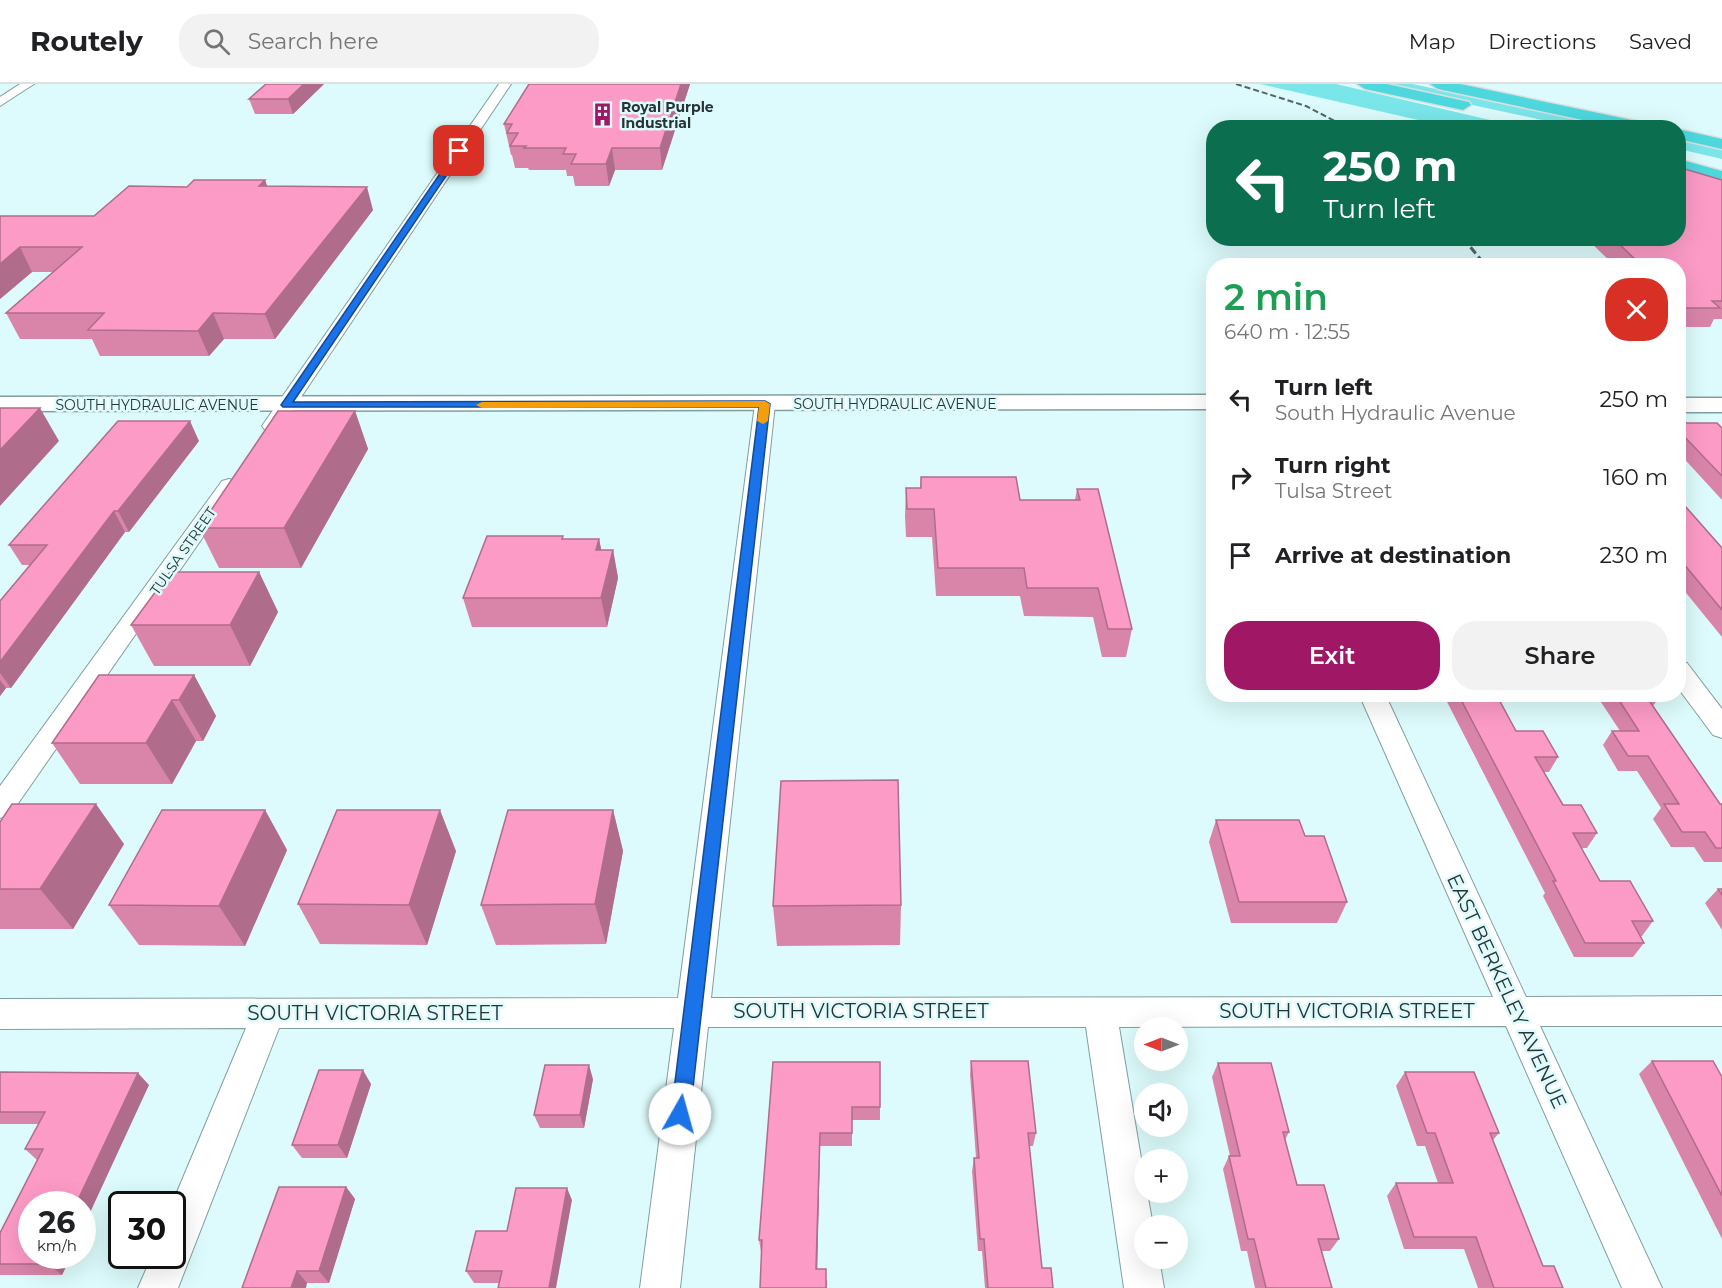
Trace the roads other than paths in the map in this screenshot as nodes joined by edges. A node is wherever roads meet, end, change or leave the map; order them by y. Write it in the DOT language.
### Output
graph roads {
  1 [pos="505,84"];
  2 [pos="1365,84"];
  3 [pos="1438,84"];
  4 [pos="23,87"];
  5 [pos="0,91"];
  6 [pos="0,102"];
  7 [pos="1456,104"];
  8 [pos="1478,110"];
  9 [pos="1528,120"];
  10 [pos="1608,120"];
  11 [pos="1686,136"];
  12 [pos="1722,144"];
  13 [pos="1686,155"];
  14 [pos="1722,162"];
  15 [pos="1686,166"];
  16 [pos="1722,177"];
  17 [pos="1206,402"];
  18 [pos="0,404"];
  19 [pos="765,404"];
  20 [pos="286,405"];
  21 [pos="1686,405"];
  22 [pos="1722,405"];
  23 [pos="255,449"];
  24 [pos="241,468"];
  25 [pos="1686,680"];
  26 [pos="1376,702"];
  27 [pos="1722,728"];
  28 [pos="0,807"];
  29 [pos="1100,1011"];
  30 [pos="1517,1011"];
  31 [pos="1722,1011"];
  32 [pos="692,1012"];
  33 [pos="269,1013"];
  34 [pos="0,1014"];
  35 [pos="186,1217"];
  36 [pos="166,1269"];
  37 [pos="158,1288"];
  38 [pos="660,1288"];
  39 [pos="1144,1288"];
  40 [pos="1642,1288"];
  1 -- 20 [label="street"];
  2 -- 7 [label="highway"];
  3 -- 10 [label="highway"];
  4 -- 5 [label="street"];
  4 -- 6 [label="street"];
  7 -- 8 [label="highway"];
  7 -- 9 [label="highway"];
  11 -- 12 [label="highway"];
  13 -- 14 [label="highway"];
  15 -- 16 [label="highway"];
  17 -- 19 [label="street, SOUTH HYDRAULIC AVENUE"];
  18 -- 20 [label="street, SOUTH HYDRAULIC AVENUE"];
  19 -- 20 [label="street, SOUTH HYDRAULIC AVENUE"];
  19 -- 32 [label="street"];
  20 -- 23 [label="street"];
  21 -- 22 [label="street"];
  24 -- 28 [label="street, TULSA STREET"];
  25 -- 27 [label="street"];
  26 -- 30 [label="street, EAST BERKELEY AVENUE"];
  29 -- 30 [label="street, SOUTH VICTORIA STREET"];
  29 -- 32 [label="street, SOUTH VICTORIA STREET"];
  29 -- 39 [label="street"];
  30 -- 31 [label="street, SOUTH VICTORIA STREET"];
  30 -- 40 [label="street, EAST BERKELEY AVENUE"];
  32 -- 33 [label="street, SOUTH VICTORIA STREET"];
  32 -- 38 [label="street"];
  33 -- 34 [label="street, SOUTH VICTORIA STREET"];
  33 -- 35 [label="street"];
  36 -- 37 [label="street"];
}
